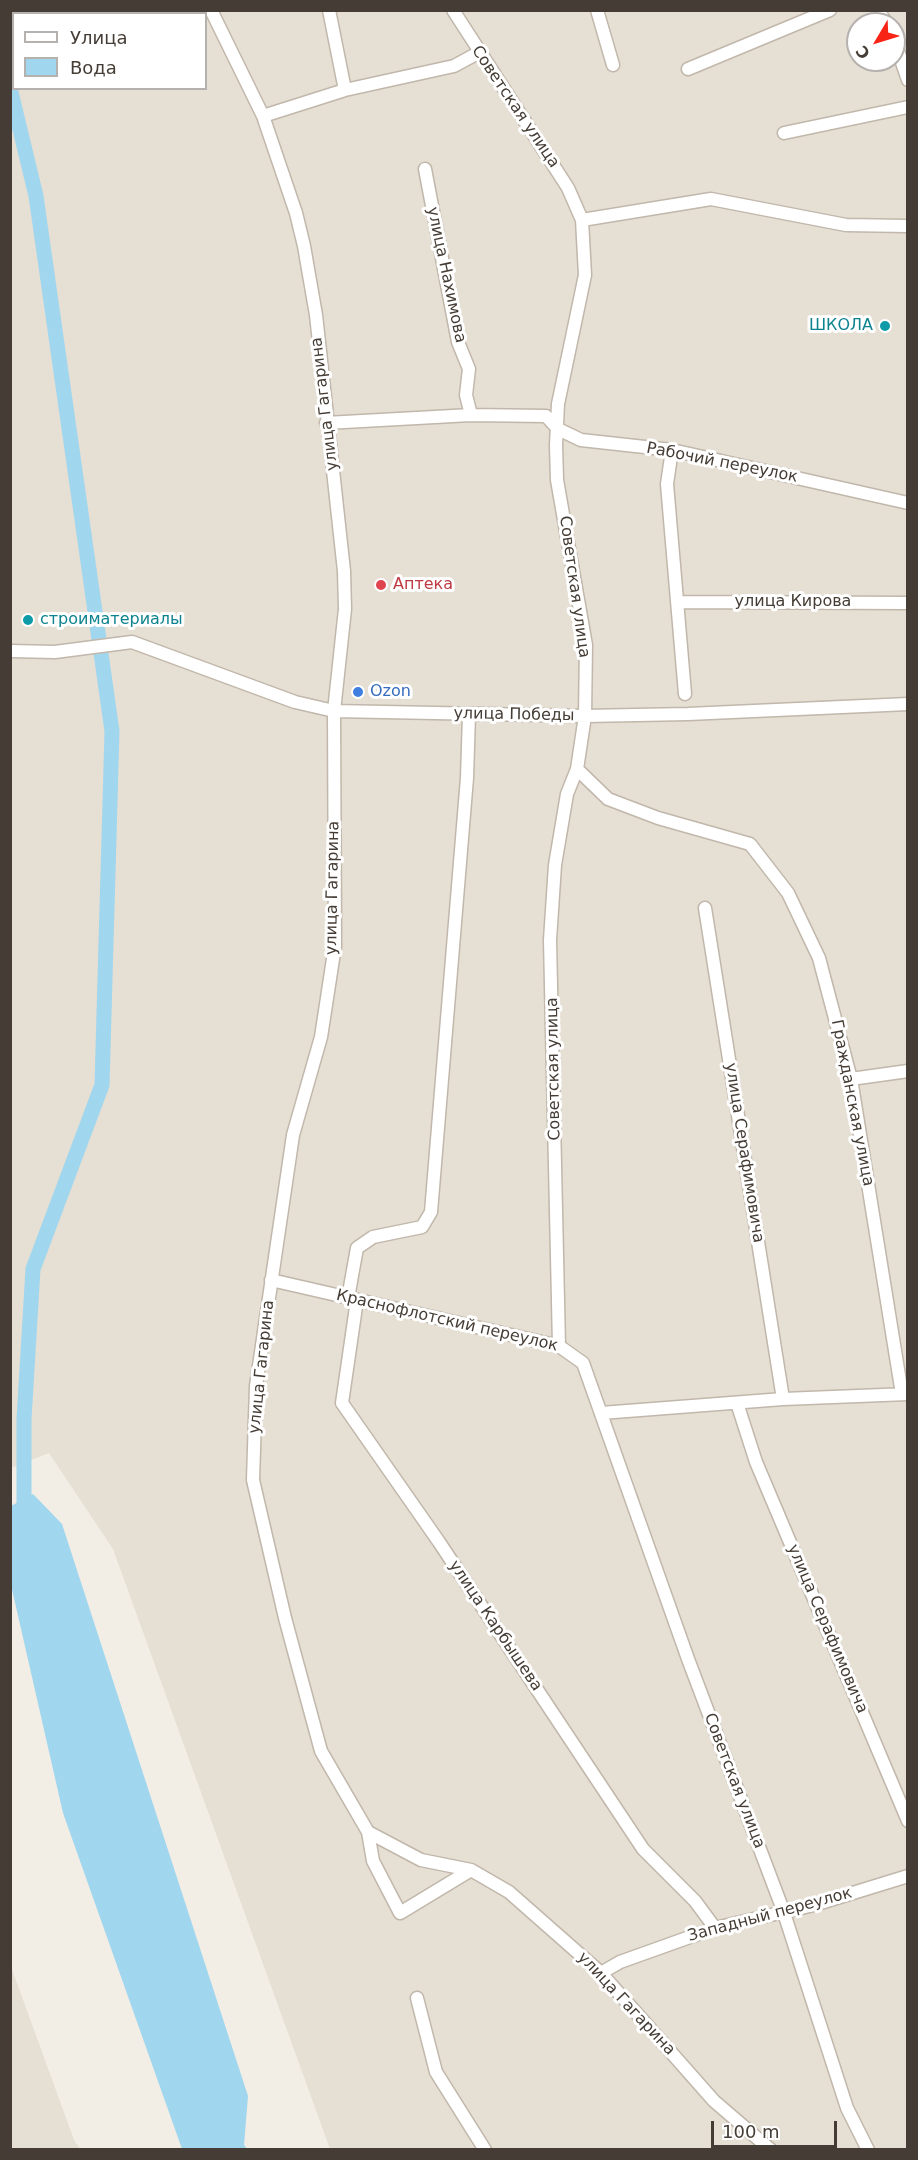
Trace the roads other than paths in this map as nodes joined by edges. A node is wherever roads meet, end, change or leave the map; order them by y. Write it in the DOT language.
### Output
graph roads {
  1 [pos="211,10"];
  2 [pos="329,10"];
  3 [pos="453,10"];
  4 [pos="597,10"];
  5 [pos="830,10"];
  6 [pos="478,53"];
  7 [pos="614,65"];
  8 [pos="688,69"];
  9 [pos="345,90"];
  10 [pos="908,107"];
  11 [pos="263,116"];
  12 [pos="784,133"];
  13 [pos="425,169"];
  14 [pos="582,220"];
  15 [pos="908,226"];
  16 [pos="471,415"];
  17 [pos="326,423"];
  18 [pos="558,429"];
  19 [pos="672,450"];
  20 [pos="908,503"];
  21 [pos="678,602"];
  22 [pos="908,603"];
  23 [pos="10,651"];
  24 [pos="685,694"];
  25 [pos="908,704"];
  26 [pos="334,711"];
  27 [pos="469,715"];
  28 [pos="585,716"];
  29 [pos="577,769"];
  30 [pos="705,908"];
  31 [pos="908,1071"];
  32 [pos="851,1079"];
  33 [pos="271,1280"];
  34 [pos="353,1299"];
  35 [pos="559,1346"];
  36 [pos="905,1394"];
  37 [pos="783,1399"];
  38 [pos="737,1404"];
  39 [pos="601,1413"];
  40 [pos="908,1821"];
  41 [pos="368,1832"];
  42 [pos="471,1870"];
  43 [pos="908,1876"];
  44 [pos="783,1910"];
  45 [pos="715,1928"];
  46 [pos="601,1973"];
  47 [pos="417,1998"];
  48 [pos="768,2148"];
  49 [pos="485,2150"];
  50 [pos="868,2150"];
  1 -- 11 [label="street, улица Гагарина"];
  2 -- 9 [label="street"];
  3 -- 6 [label="street, Советская улица"];
  4 -- 7 [label="street"];
  5 -- 8 [label="street"];
  6 -- 9 [label="street"];
  6 -- 14 [label="street, Советская улица"];
  9 -- 11 [label="street"];
  10 -- 12 [label="street"];
  11 -- 17 [label="street, улица Гагарина"];
  13 -- 16 [label="street, улица Нахимова"];
  14 -- 15 [label="street"];
  14 -- 18 [label="street, Советская улица"];
  16 -- 17 [label="street, Рабочий переулок"];
  16 -- 18 [label="street, Рабочий переулок"];
  17 -- 26 [label="street, улица Гагарина"];
  18 -- 19 [label="street, Рабочий переулок"];
  18 -- 28 [label="street, Советская улица"];
  19 -- 20 [label="street, Рабочий переулок"];
  19 -- 21 [label="street"];
  21 -- 22 [label="street, улица Кирова"];
  21 -- 24 [label="street"];
  23 -- 26 [label="street, улица Победы"];
  25 -- 28 [label="street, улица Победы"];
  26 -- 27 [label="street, улица Победы"];
  26 -- 33 [label="street, улица Гагарина"];
  27 -- 28 [label="street, улица Победы"];
  27 -- 34 [label="street, улица Карбышева"];
  28 -- 29 [label="street, Советская улица"];
  29 -- 32 [label="street, Гражданская улица"];
  29 -- 35 [label="street, Советская улица"];
  30 -- 37 [label="street, улица Серафимовича"];
  31 -- 32 [label="street"];
  32 -- 36 [label="street, Гражданская улица"];
  33 -- 34 [label="street, Краснофлотский переулок"];
  33 -- 41 [label="street, улица Гагарина"];
  34 -- 35 [label="street, Краснофлотский переулок"];
  34 -- 45 [label="street, улица Карбышева"];
  35 -- 39 [label="street, Краснофлотский переулок"];
  36 -- 37 [label="street"];
  37 -- 38 [label="street"];
  38 -- 39 [label="street"];
  38 -- 40 [label="street, улица Серафимовича"];
  39 -- 44 [label="street, Советская улица"];
  41 -- 42 [label="street, улица Гагарина"];
  41 -- 42 [label="street, улица Гагарина"];
  42 -- 46 [label="street, улица Гагарина"];
  43 -- 44 [label="street, Западный переулок"];
  44 -- 45 [label="street, Западный переулок"];
  44 -- 50 [label="street, Советская улица"];
  45 -- 46 [label="street, Западный переулок"];
  46 -- 48 [label="street, улица Гагарина"];
  47 -- 49 [label="street"];
}
